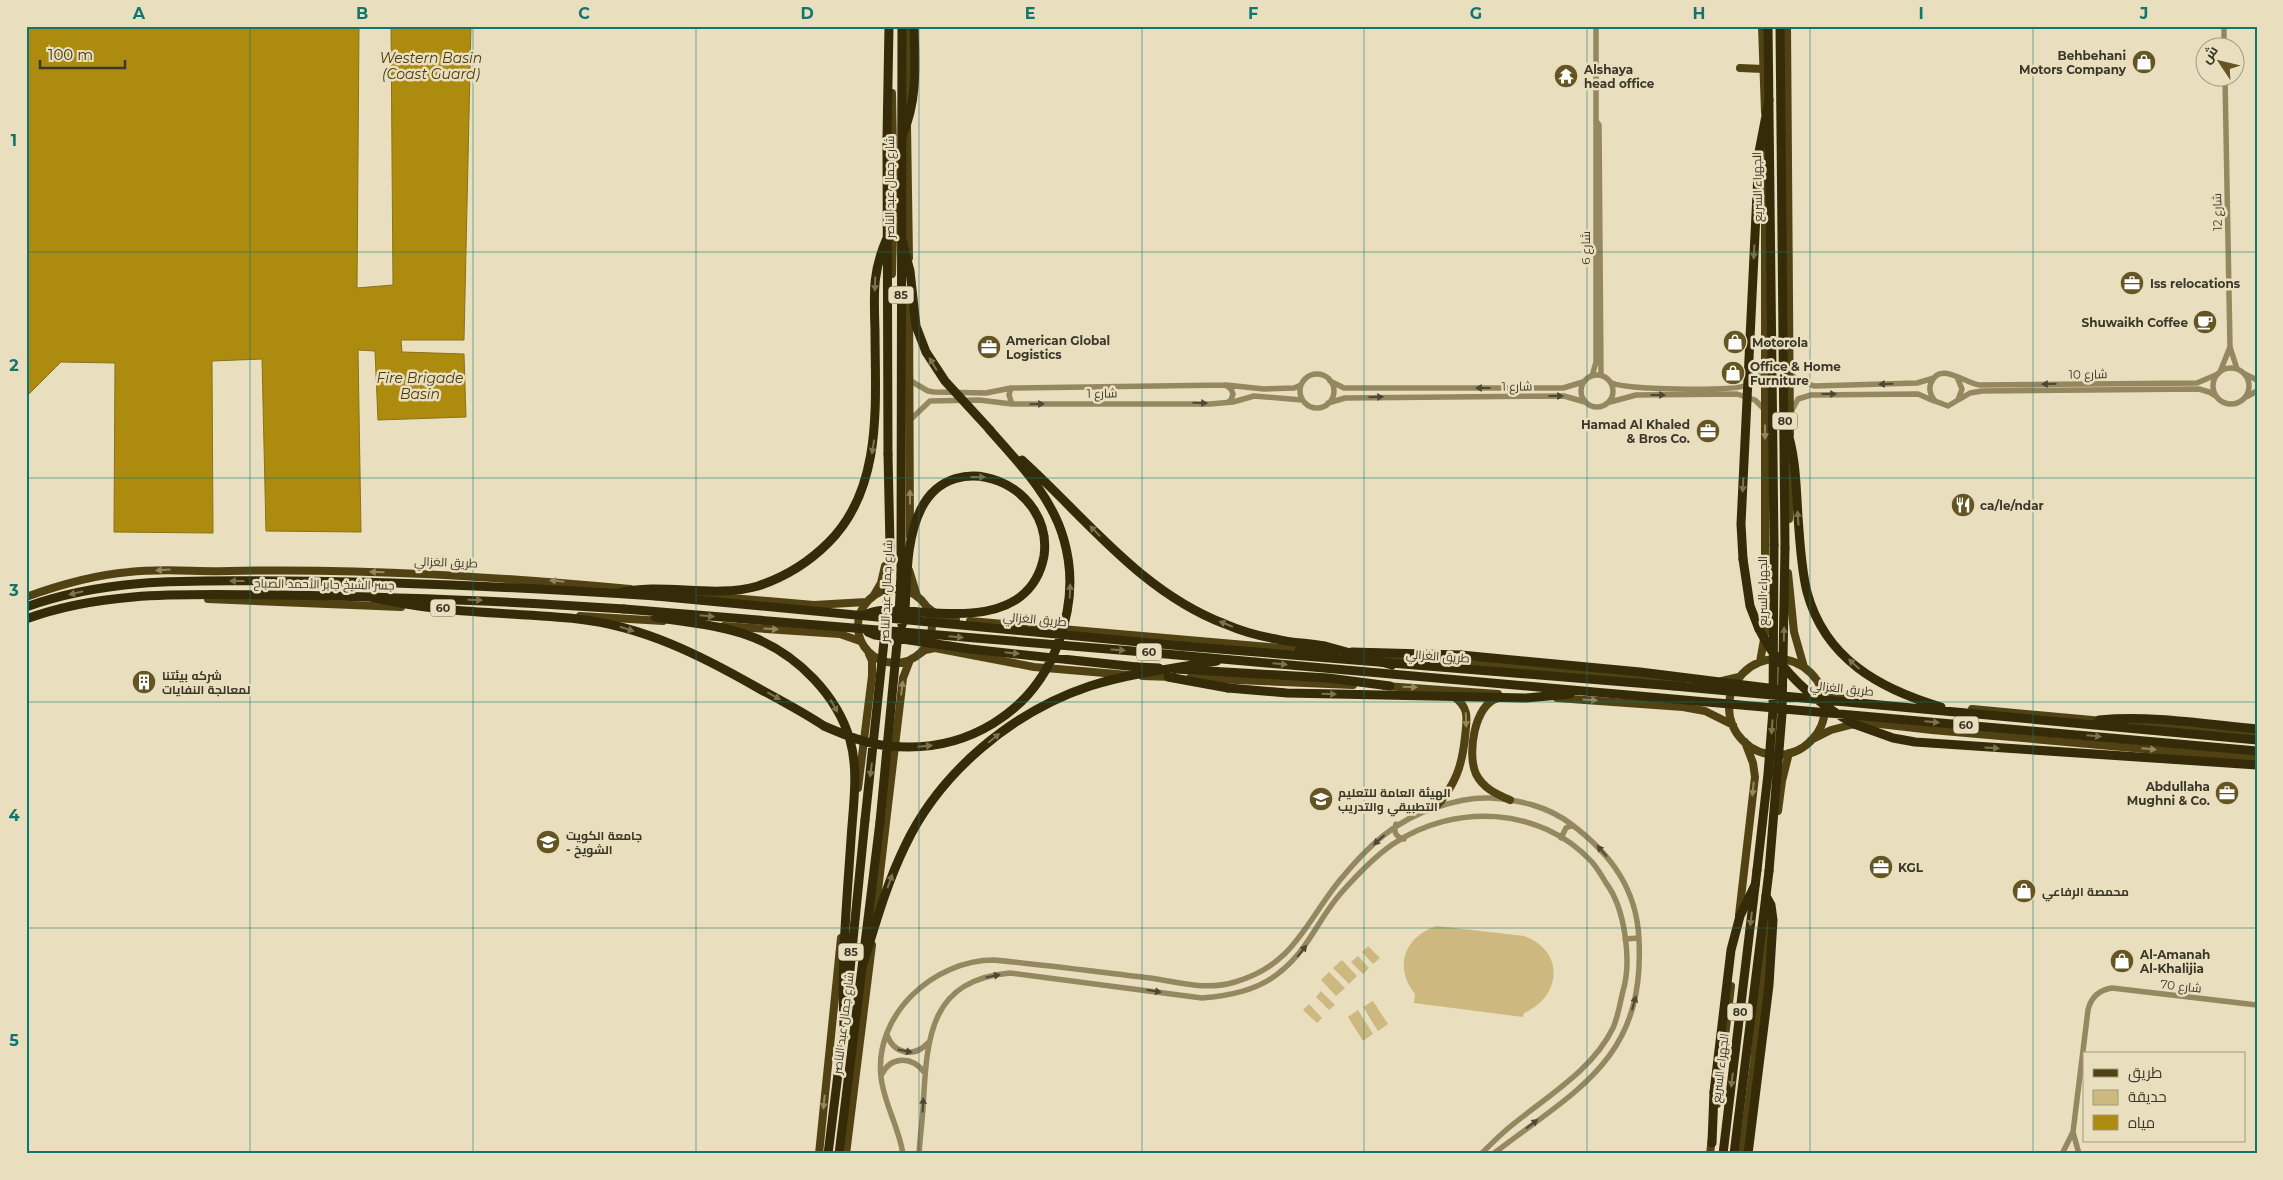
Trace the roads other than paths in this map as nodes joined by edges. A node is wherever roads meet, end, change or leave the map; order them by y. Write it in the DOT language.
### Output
graph roads {
  1 [pos="890,26"];
  2 [pos="902,26"];
  3 [pos="908,26"];
  4 [pos="914,26"];
  5 [pos="1596,26"];
  6 [pos="1762,26"];
  7 [pos="1768,26"];
  8 [pos="1780,26"];
  9 [pos="1787,26"];
  10 [pos="1740,68"];
  11 [pos="1763,69"];
  12 [pos="2225,88"];
  13 [pos="1769,100"];
  14 [pos="1596,121"];
  15 [pos="902,136"];
  16 [pos="901,237"];
  17 [pos="887,238"];
  18 [pos="2230,347"];
  19 [pos="1765,369"];
  20 [pos="2240,371"];
  21 [pos="1790,373"];
  22 [pos="2219,373"];
  23 [pos="1601,375"];
  24 [pos="1592,376"];
  25 [pos="1957,377"];
  26 [pos="1934,378"];
  27 [pos="909,380"];
  28 [pos="2257,380"];
  29 [pos="1330,381"];
  30 [pos="1583,382"];
  31 [pos="1612,383"];
  32 [pos="1226,385"];
  33 [pos="1301,385"];
  34 [pos="2116,386"];
  35 [pos="1011,388"];
  36 [pos="928,391"];
  37 [pos="2257,391"];
  38 [pos="2217,397"];
  39 [pos="2244,398"];
  40 [pos="1302,400"];
  41 [pos="1958,400"];
  42 [pos="930,401"];
  43 [pos="1585,402"];
  44 [pos="1610,402"];
  45 [pos="1935,402"];
  46 [pos="1226,403"];
  47 [pos="1328,403"];
  48 [pos="1012,404"];
  49 [pos="1765,410"];
  50 [pos="1790,414"];
  51 [pos="910,420"];
  52 [pos="1785,424"];
  53 [pos="988,428"];
  54 [pos="618,593"];
  55 [pos="874,595"];
  56 [pos="917,596"];
  57 [pos="26,597"];
  58 [pos="371,597"];
  59 [pos="866,602"];
  60 [pos="926,606"];
  61 [pos="26,607"];
  62 [pos="624,609"];
  63 [pos="865,616"];
  64 [pos="26,619"];
  65 [pos="26,624"];
  66 [pos="861,628"];
  67 [pos="898,630"];
  68 [pos="860,641"];
  69 [pos="1299,650"];
  70 [pos="869,654"];
  71 [pos="918,656"];
  72 [pos="1228,659"];
  73 [pos="910,660"];
  74 [pos="1760,662"];
  75 [pos="1392,665"];
  76 [pos="1804,667"];
  77 [pos="1168,677"];
  78 [pos="1740,677"];
  79 [pos="1390,686"];
  80 [pos="1820,687"];
  81 [pos="1435,688"];
  82 [pos="1580,691"];
  83 [pos="1511,695"];
  84 [pos="1810,698"];
  85 [pos="1961,712"];
  86 [pos="2099,720"];
  87 [pos="1733,726"];
  88 [pos="2257,729"];
  89 [pos="2257,735"];
  90 [pos="1811,740"];
  91 [pos="2257,740"];
  92 [pos="1745,742"];
  93 [pos="2257,751"];
  94 [pos="1789,753"];
  95 [pos="2257,759"];
  96 [pos="2257,765"];
  97 [pos="1510,800"];
  98 [pos="1436,807"];
  99 [pos="1396,824"];
  100 [pos="1572,825"];
  101 [pos="1404,838"];
  102 [pos="1561,838"];
  103 [pos="1365,852"];
  104 [pos="1370,863"];
  105 [pos="1755,885"];
  106 [pos="1766,896"];
  107 [pos="1639,938"];
  108 [pos="1625,939"];
  109 [pos="864,961"];
  110 [pos="2257,1005"];
  111 [pos="844,1024"];
  112 [pos="887,1035"];
  113 [pos="928,1043"];
  114 [pos="924,1072"];
  115 [pos="881,1076"];
  116 [pos="2073,1132"];
  117 [pos="1712,1143"];
  118 [pos="819,1154"];
  119 [pos="828,1154"];
  120 [pos="839,1154"];
  121 [pos="846,1154"];
  122 [pos="903,1154"];
  123 [pos="919,1154"];
  124 [pos="1481,1154"];
  125 [pos="1493,1154"];
  126 [pos="1710,1154"];
  127 [pos="1723,1154"];
  128 [pos="1734,1154"];
  129 [pos="1742,1154"];
  130 [pos="1748,1154"];
  131 [pos="2062,1154"];
  132 [pos="2079,1154"];
  1 -- 17 [label="highway, شارع جمال عبد الناصر / 85, bridge"];
  1 -- 55 [label="main road, شارع جمال عبد الناصر"];
  2 -- 15 [label="highway, شارع جمال عبد الناصر / 85"];
  3 -- 27 [label="main road"];
  4 -- 15 [label="highway, bridge"];
  5 -- 14 [label="street, شارع 6"];
  6 -- 11 [label="main road, الجهراء السريع"];
  7 -- 13 [label="highway, الجهراء السريع / 80"];
  8 -- 52 [label="highway, الجهراء السريع / 80"];
  9 -- 21 [label="main road"];
  10 -- 11 [label="main road"];
  11 -- 19 [label="main road, الجهراء السريع"];
  12 -- 18 [label="street, شارع 12"];
  13 -- 96 [label="highway, one-way, bridge"];
  13 -- 105 [label="highway, الجهراء السريع / 80, one-way, bridge"];
  14 -- 23 [label="street, شارع 6"];
  14 -- 24 [label="street, شارع 6"];
  15 -- 16 [label="highway, شارع جمال عبد الناصر / 85"];
  53 -- 16 [label="highway, one-way, bridge"];
  16 -- 67 [label="highway, شارع جمال عبد الناصر / 85, bridge"];
  17 -- 54 [label="highway, one-way, bridge"];
  17 -- 111 [label="highway, شارع جمال عبد الناصر / 85, one-way, bridge"];
  18 -- 20 [label="street, شارع 12"];
  18 -- 22 [label="street, شارع 12"];
  19 -- 31 [label="street"];
  19 -- 49 [label="main road, الجهراء السريع"];
  20 -- 22 [label="street"];
  20 -- 28 [label="street"];
  20 -- 39 [label="street"];
  26 -- 21 [label="street, one-way"];
  21 -- 50 [label="main road"];
  22 -- 34 [label="street, شارع 10"];
  22 -- 38 [label="street"];
  23 -- 24 [label="street"];
  23 -- 31 [label="street"];
  24 -- 30 [label="street"];
  25 -- 26 [label="street"];
  34 -- 25 [label="street, شارع 10, one-way"];
  25 -- 41 [label="street"];
  26 -- 45 [label="street"];
  27 -- 36 [label="street, شارع 1"];
  27 -- 51 [label="main road"];
  30 -- 29 [label="street, شارع 1, one-way"];
  29 -- 33 [label="street"];
  29 -- 47 [label="street"];
  30 -- 43 [label="street"];
  31 -- 44 [label="street"];
  32 -- 33 [label="street, شارع 1"];
  32 -- 35 [label="street, شارع 1"];
  32 -- 46 [label="street"];
  33 -- 40 [label="street"];
  34 -- 38 [label="street, شارع 10"];
  34 -- 41 [label="street, شارع 10"];
  35 -- 36 [label="street, شارع 1"];
  35 -- 48 [label="street"];
  36 -- 42 [label="street"];
  37 -- 39 [label="street"];
  38 -- 39 [label="street"];
  40 -- 46 [label="street, شارع 1"];
  40 -- 47 [label="street"];
  41 -- 45 [label="street"];
  42 -- 48 [label="street, شارع 1"];
  42 -- 51 [label="street"];
  43 -- 44 [label="street"];
  47 -- 43 [label="street, شارع 1, one-way"];
  44 -- 49 [label="street, one-way"];
  50 -- 45 [label="street, one-way"];
  48 -- 46 [label="street, شارع 1, one-way"];
  49 -- 74 [label="main road, الجهراء السريع, one-way"];
  50 -- 76 [label="main road"];
  56 -- 51 [label="main road, one-way"];
  85 -- 52 [label="highway, one-way, bridge"];
  106 -- 52 [label="highway, الجهراء السريع / 80, one-way, bridge"];
  58 -- 53 [label="highway, one-way, bridge"];
  75 -- 53 [label="highway, one-way, bridge"];
  54 -- 61 [label="highway, جسر الشيخ جابر الأحمد الصباح / 60, one-way"];
  54 -- 63 [label="highway, طريق الغزالي / 60, bridge"];
  55 -- 56 [label="main road"];
  55 -- 59 [label="main road"];
  56 -- 60 [label="main road"];
  59 -- 57 [label="main road, طريق الغزالي, one-way"];
  58 -- 62 [label="highway, جسر الشيخ جابر الأحمد الصباح / 60, one-way, bridge"];
  58 -- 64 [label="highway, جسر الشيخ جابر الأحمد الصباح / 60"];
  59 -- 68 [label="main road"];
  60 -- 69 [label="main road, طريق الغزالي"];
  60 -- 71 [label="main road"];
  62 -- 66 [label="highway, طريق الغزالي / 60, one-way, bridge"];
  62 -- 111 [label="highway, one-way, bridge"];
  67 -- 63 [label="highway, one-way, bridge"];
  63 -- 75 [label="highway, طريق الغزالي / 60, bridge"];
  65 -- 68 [label="main road, 60, one-way"];
  66 -- 72 [label="highway, طريق الغزالي / 60, one-way, bridge"];
  66 -- 79 [label="highway, one-way, bridge"];
  67 -- 109 [label="highway, شارع جمال عبد الناصر / 85, bridge"];
  68 -- 70 [label="main road"];
  69 -- 78 [label="main road, طريق الغزالي"];
  69 -- 84 [label="highway, bridge"];
  70 -- 73 [label="main road"];
  70 -- 118 [label="main road, one-way"];
  71 -- 73 [label="main road"];
  71 -- 77 [label="main road"];
  72 -- 82 [label="highway, طريق الغزالي / 60, one-way, bridge"];
  109 -- 72 [label="highway, one-way, bridge"];
  121 -- 73 [label="main road, one-way"];
  74 -- 76 [label="main road"];
  74 -- 78 [label="main road"];
  75 -- 84 [label="highway, طريق الغزالي / 60, bridge"];
  76 -- 80 [label="main road"];
  77 -- 79 [label="main road"];
  77 -- 82 [label="highway, one-way, bridge"];
  78 -- 87 [label="main road"];
  79 -- 81 [label="main road, one-way"];
  80 -- 86 [label="main road, طريق الغزالي"];
  80 -- 90 [label="main road"];
  81 -- 83 [label="main road"];
  81 -- 98 [label="main road, one-way"];
  82 -- 93 [label="highway, طريق الغزالي / 60, one-way, bridge"];
  83 -- 87 [label="main road, one-way"];
  83 -- 97 [label="main road"];
  84 -- 85 [label="highway, طريق الغزالي / 60, bridge"];
  85 -- 91 [label="highway, طريق الغزالي / 60, bridge"];
  86 -- 88 [label="highway"];
  86 -- 89 [label="main road, طريق الغزالي"];
  87 -- 92 [label="main road"];
  90 -- 94 [label="main road"];
  90 -- 95 [label="main road, one-way"];
  92 -- 94 [label="main road"];
  92 -- 117 [label="main road, الجهراء السريع, one-way"];
  94 -- 129 [label="main road"];
  97 -- 98 [label="street"];
  97 -- 100 [label="street"];
  98 -- 99 [label="street"];
  99 -- 101 [label="street"];
  99 -- 103 [label="street, one-way"];
  100 -- 102 [label="street"];
  107 -- 100 [label="street, one-way"];
  101 -- 102 [label="street"];
  101 -- 104 [label="street"];
  102 -- 108 [label="street"];
  103 -- 104 [label="street"];
  103 -- 112 [label="street"];
  113 -- 104 [label="street, one-way"];
  105 -- 117 [label="highway, bridge"];
  105 -- 127 [label="highway, الجهراء السريع / 80, one-way"];
  106 -- 128 [label="highway, الجهراء السريع / 80"];
  106 -- 130 [label="highway, bridge"];
  107 -- 108 [label="street"];
  125 -- 107 [label="street, one-way"];
  108 -- 124 [label="street"];
  109 -- 120 [label="highway, شارع جمال عبد الناصر / 85"];
  110 -- 116 [label="street, شارع 70"];
  111 -- 119 [label="highway, شارع جمال عبد الناصر / 85"];
  112 -- 113 [label="street, one-way"];
  112 -- 115 [label="street"];
  113 -- 114 [label="street"];
  114 -- 115 [label="street"];
  123 -- 114 [label="street, one-way"];
  115 -- 122 [label="street"];
  116 -- 131 [label="street, شارع 70"];
  116 -- 132 [label="street, شارع 70"];
  117 -- 126 [label="main road, الجهراء السريع"];
}
